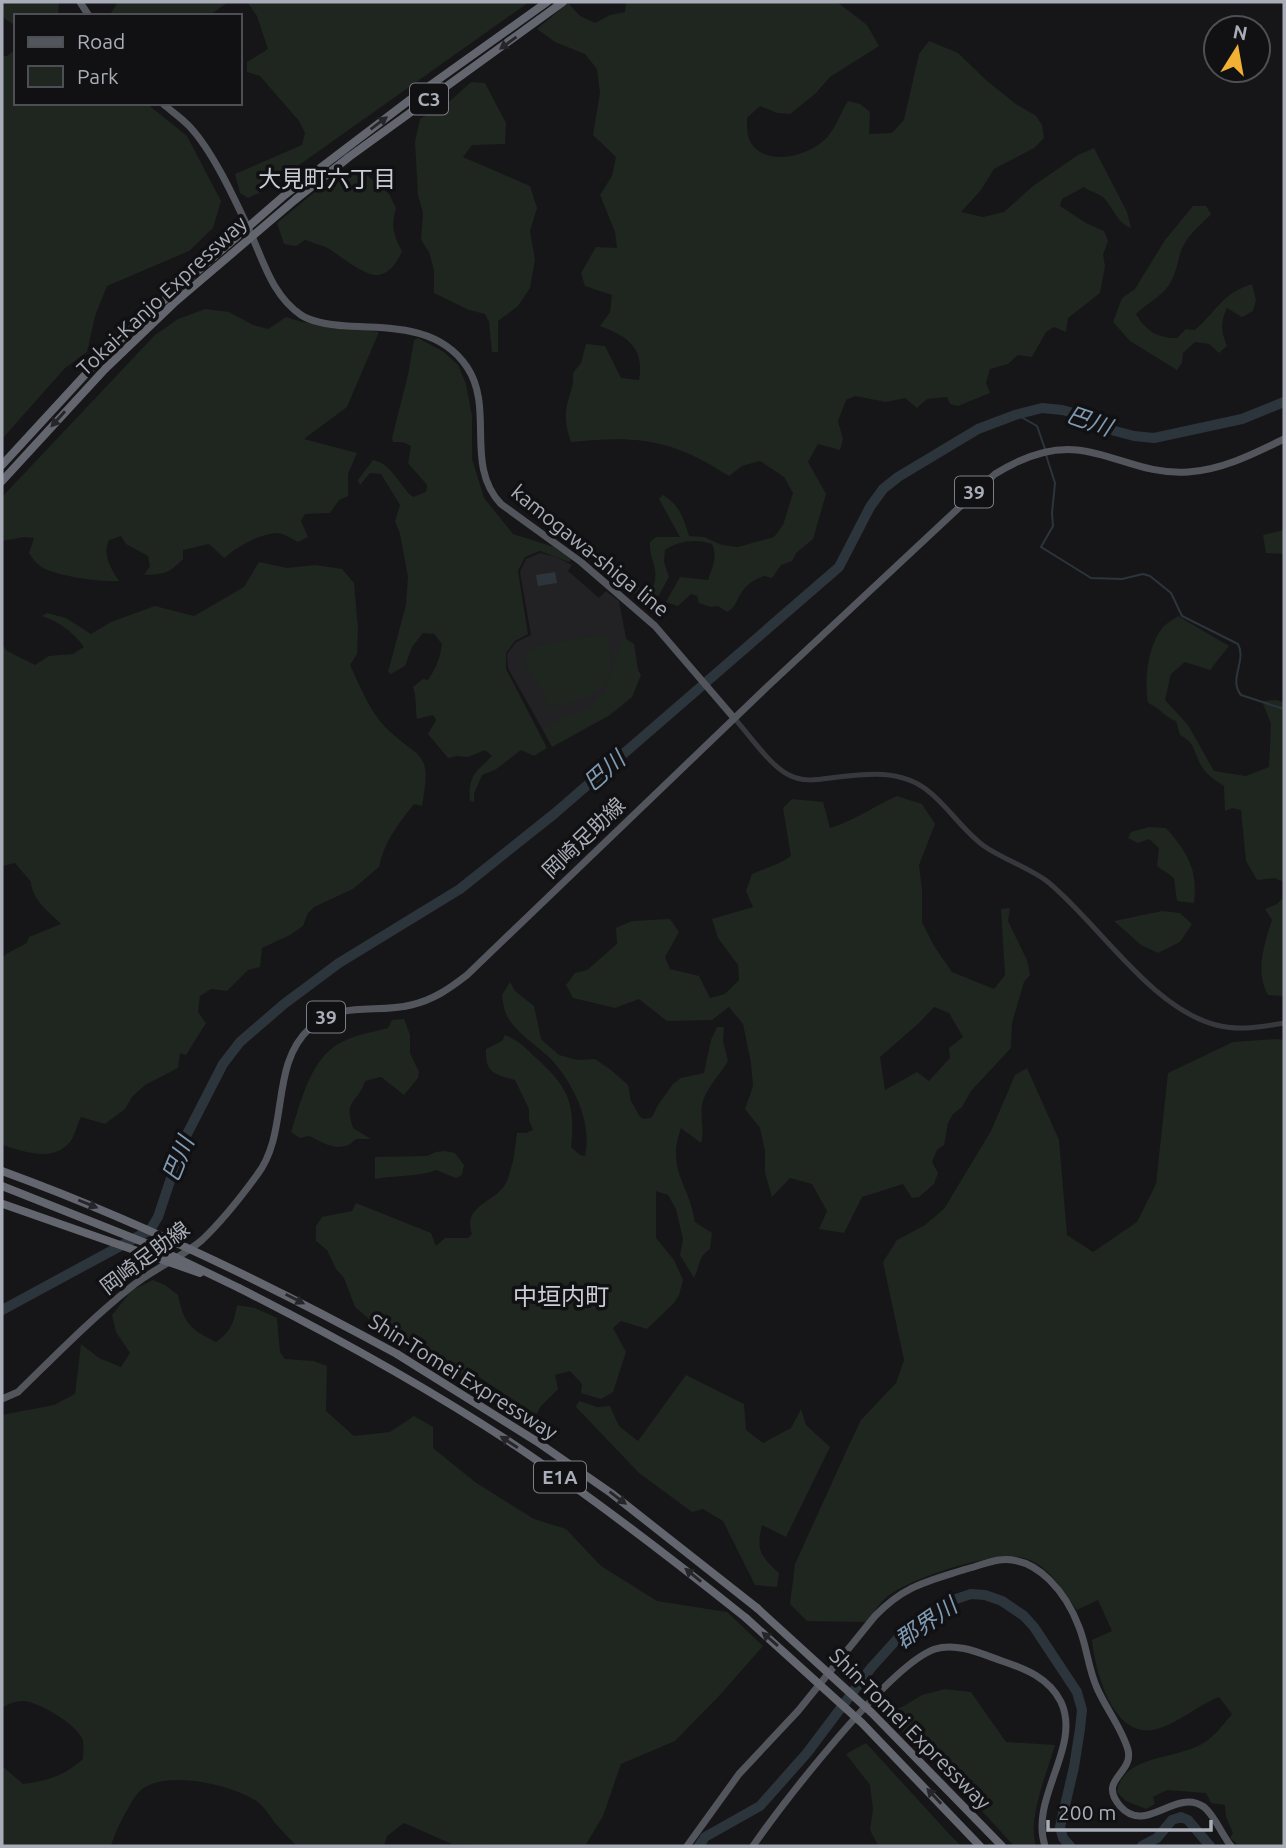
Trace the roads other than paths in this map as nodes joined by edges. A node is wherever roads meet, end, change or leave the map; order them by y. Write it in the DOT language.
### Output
graph roads {
  1 [pos="547,2"];
  2 [pos="562,2"];
  3 [pos="164,105"];
  4 [pos="1284,439"];
  5 [pos="2,465"];
  6 [pos="2,481"];
  7 [pos="734,719"];
  8 [pos="1284,1023"];
  9 [pos="2,1169"];
  10 [pos="2,1186"];
  11 [pos="2,1204"];
  12 [pos="239,1287"];
  13 [pos="2,1399"];
  14 [pos="687,1846"];
  15 [pos="753,1846"];
  16 [pos="980,1846"];
  17 [pos="1002,1846"];
  18 [pos="1045,1846"];
  19 [pos="1231,1846"];
  5 -- 1 [label="highway, Tokai-Kanjo Expressway / C3, one-way, bridge"];
  2 -- 6 [label="highway, Tokai-Kanjo Expressway / C3, one-way, bridge"];
  3 -- 7 [label="main road, kamogawa-shiga line"];
  4 -- 7 [label="main road, 岡崎足助線 / 39"];
  7 -- 8 [label="street"];
  7 -- 13 [label="main road, 岡崎足助線 / 39"];
  9 -- 17 [label="highway, Shin-Tomei Expressway / E1A, one-way, bridge"];
  10 -- 12 [label="highway, Shin-Tomei Expressway / E1A, bridge"];
  11 -- 12 [label="highway, bridge"];
  16 -- 12 [label="highway, Shin-Tomei Expressway / E1A, one-way, bridge"];
  14 -- 19 [label="main road"];
  15 -- 18 [label="main road"];
}
